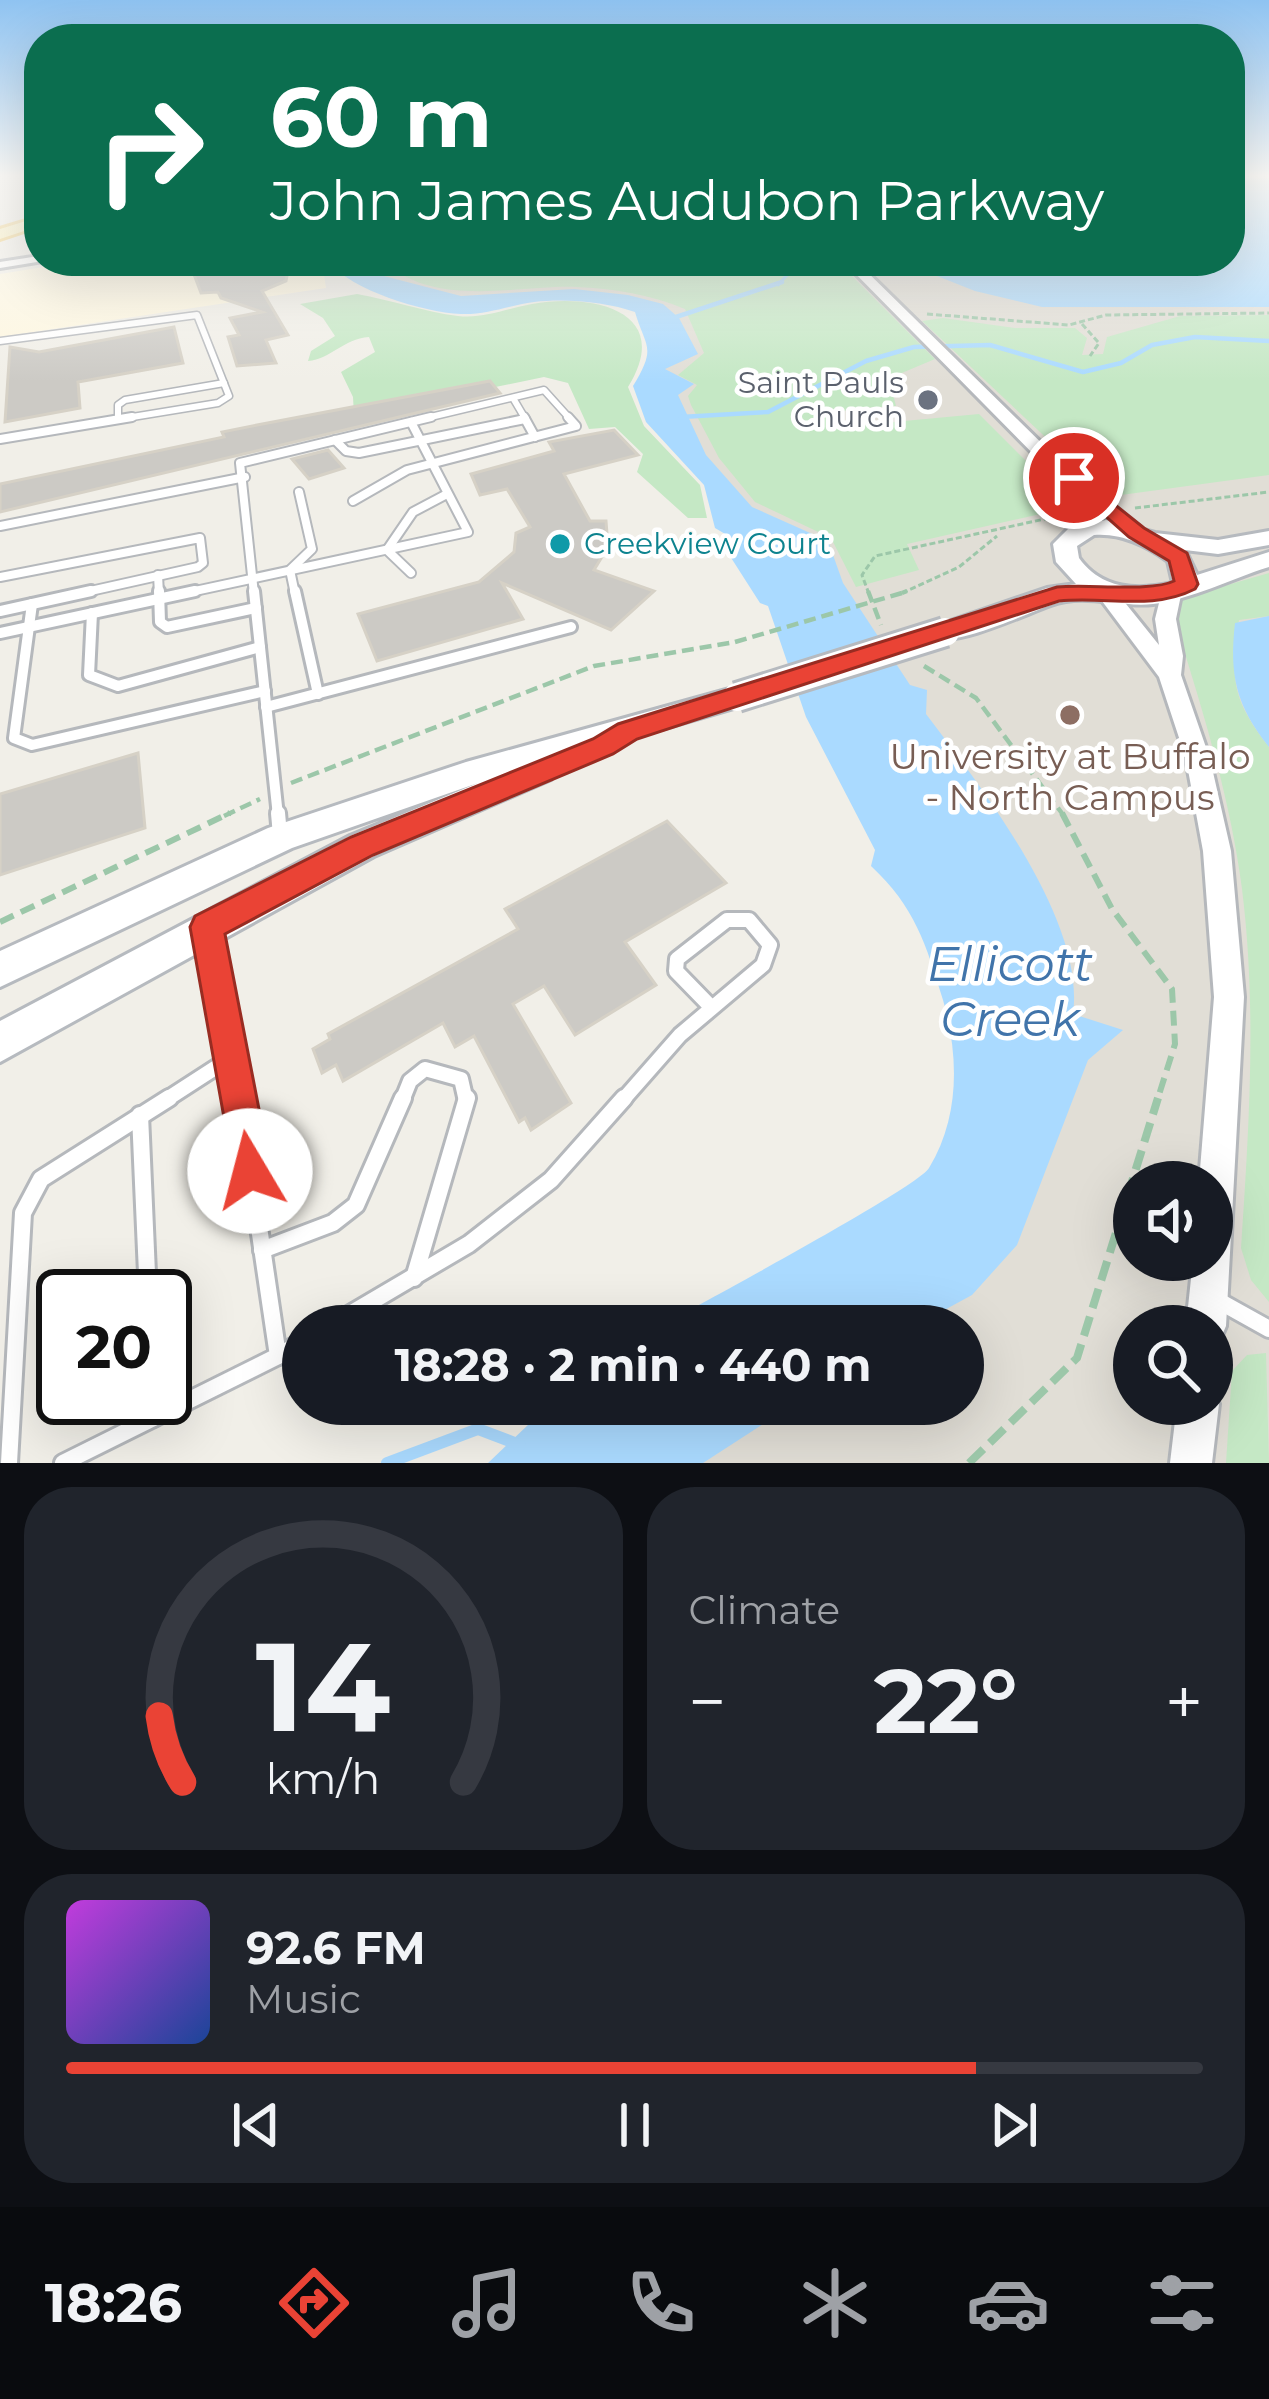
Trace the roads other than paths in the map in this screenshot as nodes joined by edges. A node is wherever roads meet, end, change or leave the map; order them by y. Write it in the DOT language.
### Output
graph roads {
  1 [pos="864,276"];
  2 [pos="0,340"];
  3 [pos="224,383"];
  4 [pos="513,398"];
  5 [pos="524,418"];
  6 [pos="118,419"];
  7 [pos="411,422"];
  8 [pos="535,436"];
  9 [pos="0,439"];
  10 [pos="335,440"];
  11 [pos="419,440"];
  12 [pos="430,464"];
  13 [pos="1061,472"];
  14 [pos="245,477"];
  15 [pos="299,492"];
  16 [pos="447,494"];
  17 [pos="353,500"];
  18 [pos="1079,521"];
  19 [pos="0,526"];
  20 [pos="1144,536"];
  21 [pos="1269,538"];
  22 [pos="387,550"];
  23 [pos="1064,552"];
  24 [pos="1269,559"];
  25 [pos="290,570"];
  26 [pos="411,573"];
  27 [pos="158,575"];
  28 [pos="0,578"];
  29 [pos="253,578"];
  30 [pos="1103,590"];
  31 [pos="1179,590"];
  32 [pos="157,599"];
  33 [pos="32,604"];
  34 [pos="256,608"];
  35 [pos="0,611"];
  36 [pos="92,613"];
  37 [pos="993,614"];
  38 [pos="33,626"];
  39 [pos="571,627"];
  40 [pos="0,634"];
  41 [pos="260,647"];
  42 [pos="1170,675"];
  43 [pos="265,692"];
  44 [pos="318,694"];
  45 [pos="266,706"];
  46 [pos="628,731"];
  47 [pos="280,838"];
  48 [pos="207,927"];
  49 [pos="0,969"];
  50 [pos="712,1008"];
  51 [pos="0,1042"];
  52 [pos="232,1057"];
  53 [pos="140,1115"];
  54 [pos="262,1250"];
  55 [pos="147,1269"];
  56 [pos="414,1278"];
  57 [pos="1210,1285"];
  58 [pos="367,1305"];
  59 [pos="1269,1329"];
  60 [pos="282,1354"];
  61 [pos="278,1356"];
  62 [pos="192,1391"];
  63 [pos="124,1425"];
  64 [pos="1196,1425"];
  65 [pos="9,1463"];
  66 [pos="63,1463"];
  67 [pos="1192,1463"];
  1 -- 13 [label="street"];
  2 -- 3 [label="lane"];
  3 -- 6 [label="lane"];
  3 -- 6 [label="lane"];
  4 -- 5 [label="lane"];
  4 -- 7 [label="lane"];
  4 -- 8 [label="lane"];
  5 -- 8 [label="lane"];
  5 -- 11 [label="lane"];
  6 -- 9 [label="lane"];
  7 -- 10 [label="lane"];
  7 -- 11 [label="lane"];
  8 -- 12 [label="lane"];
  10 -- 11 [label="lane"];
  10 -- 14 [label="lane"];
  11 -- 12 [label="lane"];
  12 -- 16 [label="lane"];
  12 -- 17 [label="lane"];
  13 -- 18 [label="street"];
  13 -- 20 [label="street"];
  14 -- 19 [label="lane"];
  14 -- 29 [label="lane"];
  15 -- 25 [label="lane"];
  16 -- 22 [label="lane"];
  16 -- 22 [label="lane"];
  18 -- 20 [label="main road"];
  18 -- 23 [label="main road"];
  20 -- 21 [label="main road"];
  20 -- 31 [label="main road"];
  22 -- 25 [label="lane"];
  22 -- 26 [label="lane"];
  23 -- 30 [label="main road"];
  23 -- 37 [label="main road"];
  24 -- 31 [label="main road"];
  25 -- 29 [label="lane"];
  25 -- 44 [label="lane"];
  27 -- 28 [label="lane"];
  27 -- 32 [label="lane"];
  27 -- 33 [label="lane"];
  29 -- 32 [label="lane"];
  29 -- 34 [label="lane"];
  30 -- 31 [label="main road"];
  30 -- 37 [label="main road"];
  30 -- 42 [label="street"];
  31 -- 42 [label="street"];
  32 -- 34 [label="lane"];
  32 -- 36 [label="lane"];
  33 -- 35 [label="lane"];
  33 -- 38 [label="lane"];
  34 -- 41 [label="lane"];
  36 -- 38 [label="lane"];
  36 -- 41 [label="lane"];
  37 -- 46 [label="main road, bridge"];
  38 -- 40 [label="lane"];
  38 -- 43 [label="lane"];
  39 -- 44 [label="lane"];
  41 -- 43 [label="lane"];
  42 -- 57 [label="street"];
  43 -- 45 [label="lane"];
  44 -- 45 [label="lane"];
  45 -- 47 [label="lane"];
  46 -- 47 [label="main road"];
  46 -- 48 [label="main road"];
  47 -- 49 [label="main road"];
  48 -- 51 [label="main road"];
  48 -- 52 [label="lane"];
  50 -- 50 [label="lane"];
  50 -- 56 [label="lane"];
  52 -- 53 [label="lane"];
  52 -- 54 [label="lane"];
  53 -- 55 [label="lane"];
  53 -- 65 [label="lane"];
  54 -- 56 [label="lane"];
  54 -- 61 [label="lane"];
  56 -- 58 [label="lane"];
  57 -- 59 [label="lane"];
  60 -- 61 [label="lane"];
  61 -- 62 [label="lane"];
  63 -- 66 [label="lane"];
  64 -- 67 [label="street"];
}
